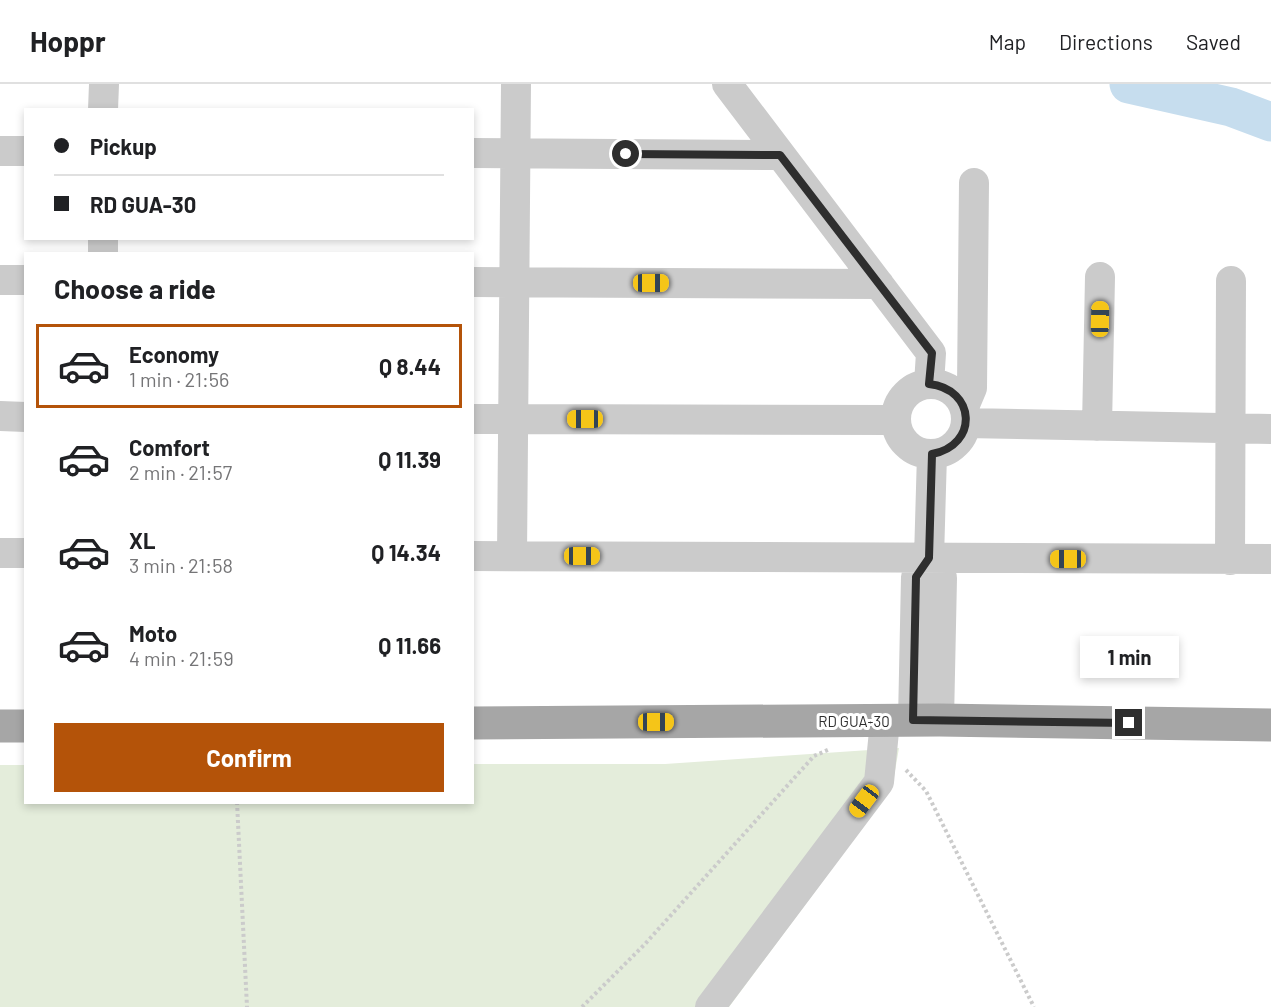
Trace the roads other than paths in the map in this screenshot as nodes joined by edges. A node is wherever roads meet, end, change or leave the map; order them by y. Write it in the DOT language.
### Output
graph roads {
  1 [pos="104,84"];
  2 [pos="516,84"];
  3 [pos="727,84"];
  4 [pos="104,108"];
  5 [pos="0,151"];
  6 [pos="24,151"];
  7 [pos="474,153"];
  8 [pos="515,153"];
  9 [pos="780,155"];
  10 [pos="974,183"];
  11 [pos="1100,277"];
  12 [pos="0,280"];
  13 [pos="24,280"];
  14 [pos="1231,281"];
  15 [pos="474,282"];
  16 [pos="514,283"];
  17 [pos="879,284"];
  18 [pos="929,384"];
  19 [pos="965,415"];
  20 [pos="0,416"];
  21 [pos="24,417"];
  22 [pos="474,418"];
  23 [pos="513,419"];
  24 [pos="895,420"];
  25 [pos="1097,426"];
  26 [pos="1231,428"];
  27 [pos="1271,429"];
  28 [pos="932,454"];
  29 [pos="0,553"];
  30 [pos="24,553"];
  31 [pos="474,556"];
  32 [pos="512,556"];
  33 [pos="929,558"];
  34 [pos="1271,559"];
  35 [pos="1230,560"];
  36 [pos="474,723"];
  37 [pos="1271,725"];
  38 [pos="0,726"];
  39 [pos="24,726"];
  40 [pos="905,727"];
  41 [pos="710,1007"];
  1 -- 4 [label="street"];
  2 -- 8 [label="street"];
  3 -- 9 [label="street"];
  5 -- 6 [label="street"];
  7 -- 8 [label="street"];
  8 -- 9 [label="street"];
  8 -- 16 [label="street"];
  9 -- 17 [label="street"];
  10 -- 19 [label="street"];
  11 -- 25 [label="street"];
  12 -- 13 [label="street"];
  14 -- 26 [label="street"];
  15 -- 16 [label="street"];
  16 -- 17 [label="street"];
  16 -- 23 [label="street"];
  17 -- 18 [label="street"];
  18 -- 19 [label="street"];
  18 -- 24 [label="street"];
  19 -- 25 [label="street"];
  19 -- 28 [label="street"];
  20 -- 21 [label="street"];
  22 -- 23 [label="street"];
  23 -- 24 [label="street"];
  23 -- 32 [label="street"];
  24 -- 28 [label="street"];
  25 -- 26 [label="street"];
  26 -- 27 [label="street"];
  26 -- 35 [label="street"];
  28 -- 33 [label="street"];
  29 -- 30 [label="street"];
  31 -- 32 [label="street"];
  32 -- 33 [label="street"];
  33 -- 35 [label="street"];
  33 -- 40 [label="street"];
  34 -- 35 [label="street"];
  36 -- 40 [label="main road, RD GUA-30"];
  37 -- 40 [label="main road, RD GUA-30"];
  38 -- 39 [label="main road"];
  40 -- 41 [label="street"];
}
